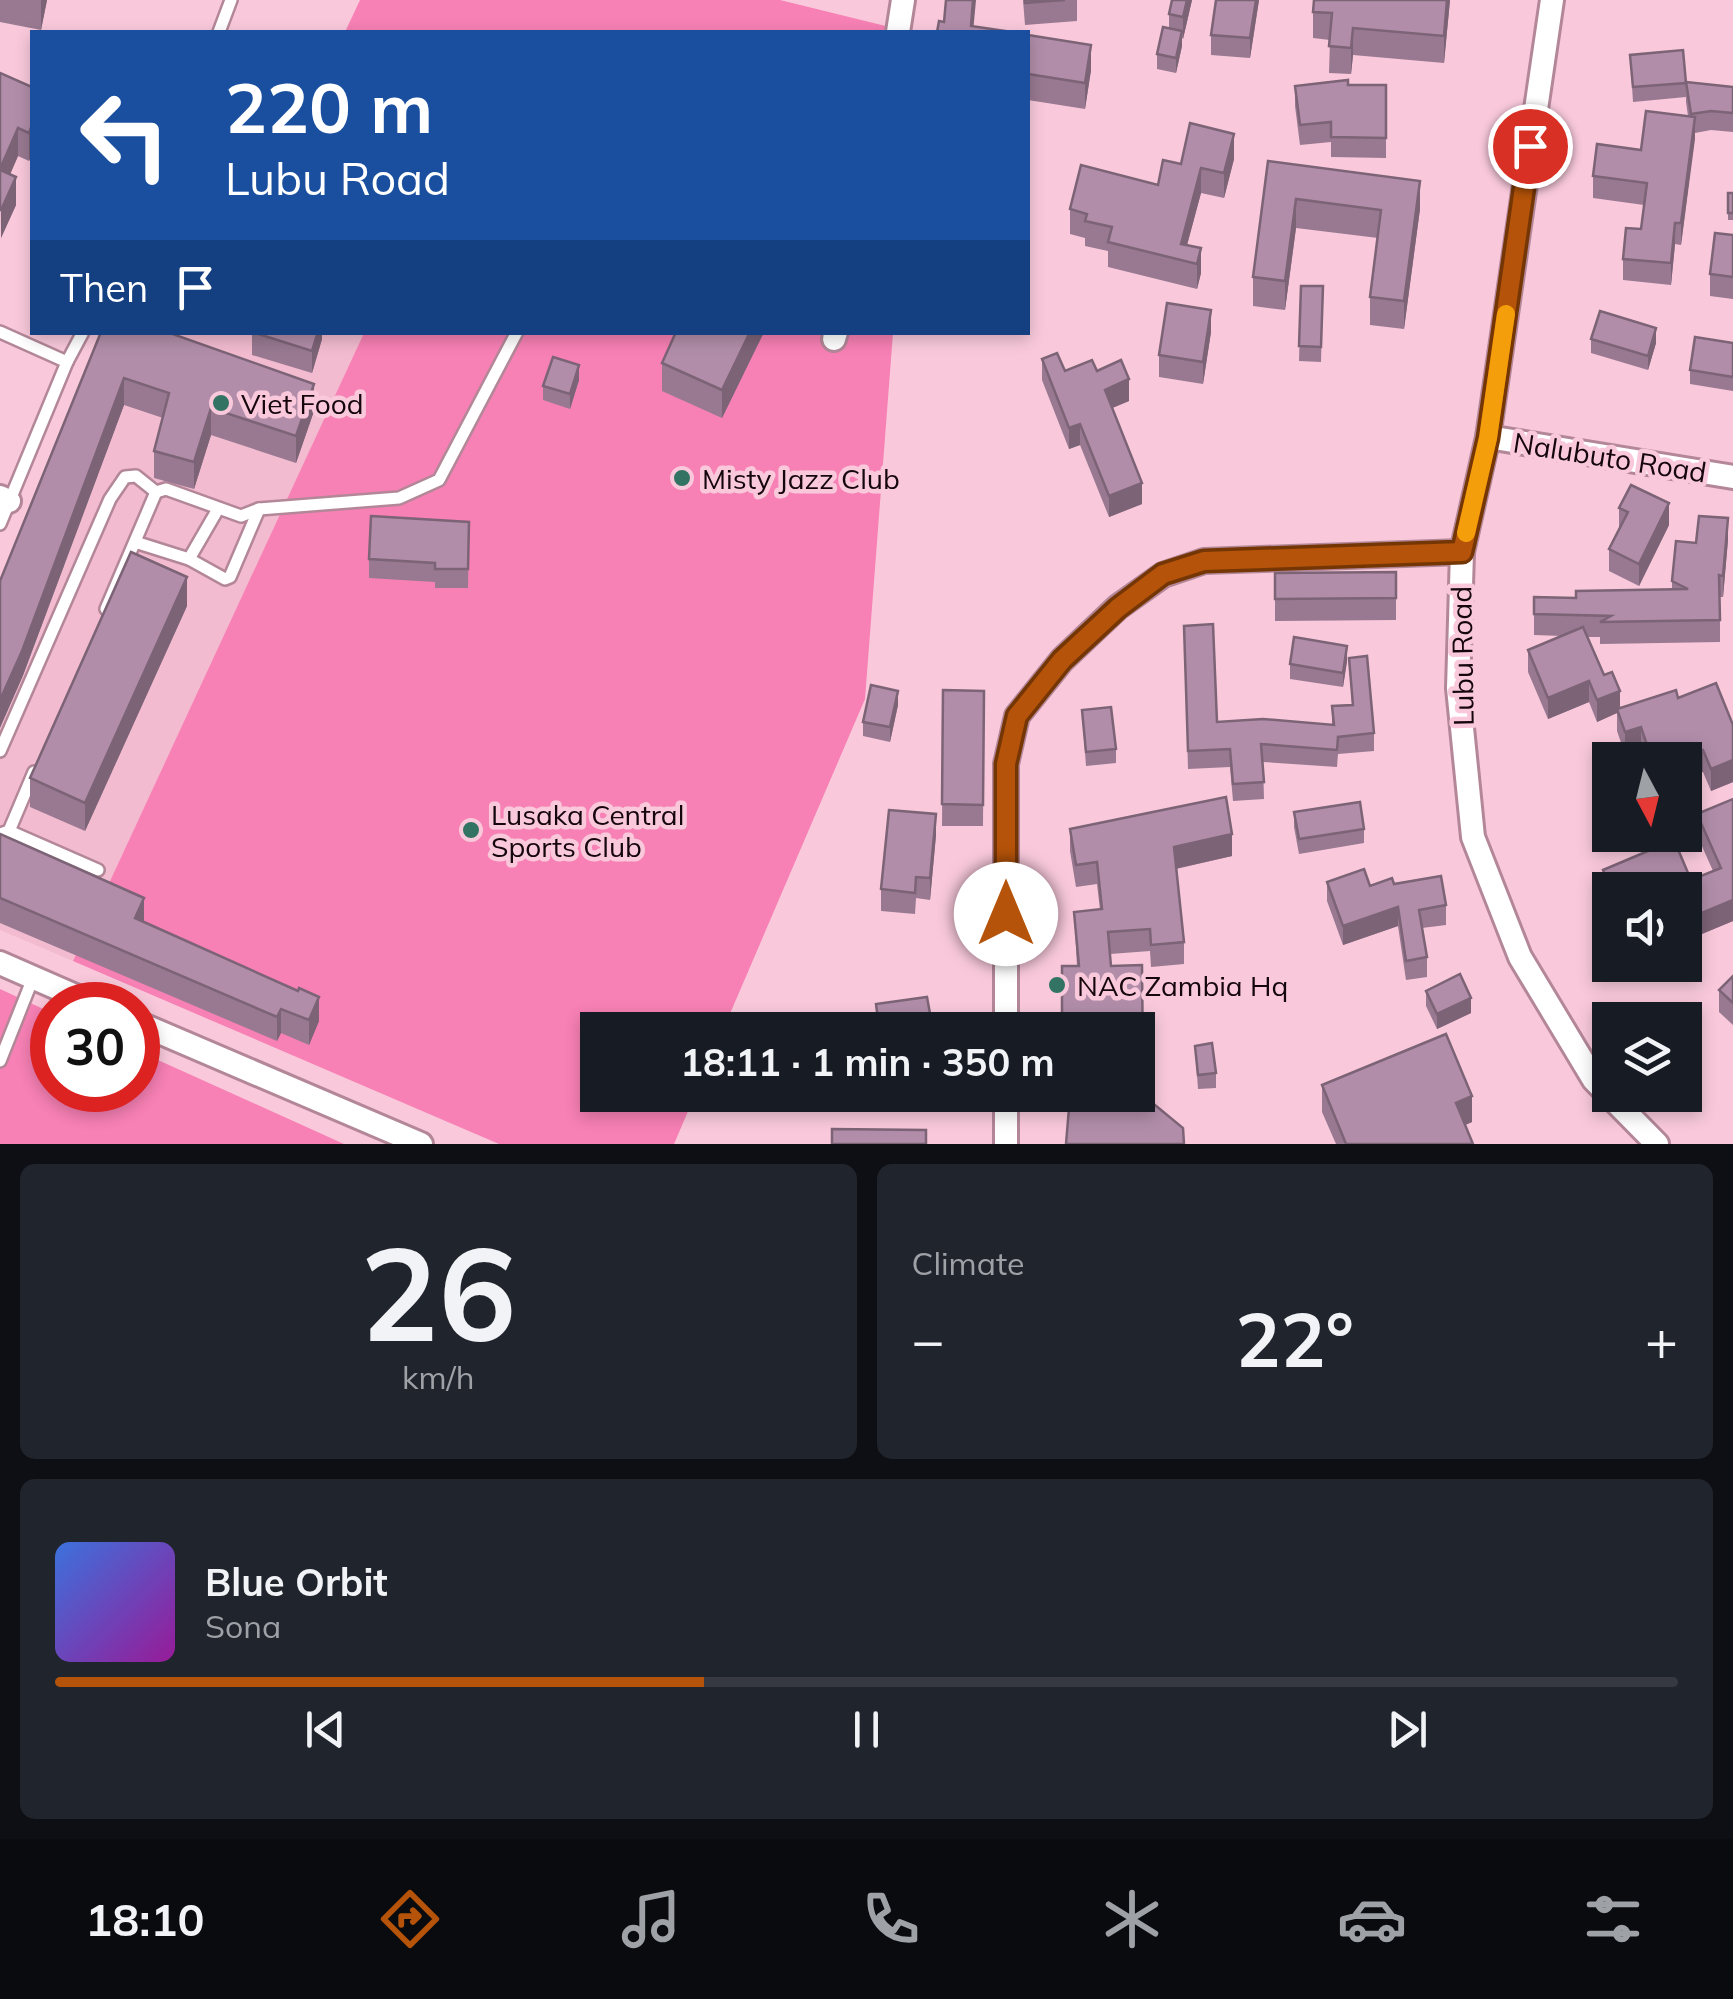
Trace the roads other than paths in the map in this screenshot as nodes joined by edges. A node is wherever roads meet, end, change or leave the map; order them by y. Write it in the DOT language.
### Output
graph roads {
  1 [pos="231,0"];
  2 [pos="903,0"];
  3 [pos="1552,0"];
  4 [pos="221,30"];
  5 [pos="898,30"];
  6 [pos="0,332"];
  7 [pos="82,335"];
  8 [pos="515,335"];
  9 [pos="67,362"];
  10 [pos="1488,438"];
  11 [pos="1733,476"];
  12 [pos="156,492"];
  13 [pos="5,499"];
  14 [pos="218,508"];
  15 [pos="259,509"];
  16 [pos="0,524"];
  17 [pos="135,542"];
  18 [pos="1462,552"];
  19 [pos="188,559"];
  20 [pos="103,616"];
  21 [pos="0,751"];
  22 [pos="39,762"];
  23 [pos="5,833"];
  24 [pos="98,870"];
  25 [pos="0,963"];
  26 [pos="33,978"];
  27 [pos="42,982"];
  28 [pos="1006,1012"];
  29 [pos="160,1031"];
  30 [pos="0,1061"];
  31 [pos="1006,1112"];
  32 [pos="422,1144"];
  33 [pos="1006,1144"];
  34 [pos="1657,1144"];
  1 -- 4 [label="lane"];
  2 -- 5 [label="street"];
  3 -- 10 [label="street, Lubu Road"];
  6 -- 9 [label="lane"];
  7 -- 9 [label="lane"];
  8 -- 15 [label="lane"];
  9 -- 13 [label="lane"];
  10 -- 11 [label="street, Nalubuto Road"];
  10 -- 18 [label="street, Lubu Road"];
  12 -- 14 [label="lane"];
  12 -- 17 [label="lane"];
  12 -- 21 [label="lane"];
  13 -- 16 [label="lane"];
  14 -- 15 [label="lane"];
  14 -- 19 [label="lane"];
  15 -- 19 [label="lane"];
  17 -- 19 [label="lane"];
  17 -- 20 [label="lane"];
  18 -- 28 [label="street"];
  18 -- 34 [label="street, Lubu Road"];
  22 -- 23 [label="lane"];
  23 -- 24 [label="lane"];
  25 -- 26 [label="street"];
  26 -- 27 [label="street"];
  26 -- 30 [label="lane"];
  29 -- 32 [label="street"];
  31 -- 33 [label="street"];
}
